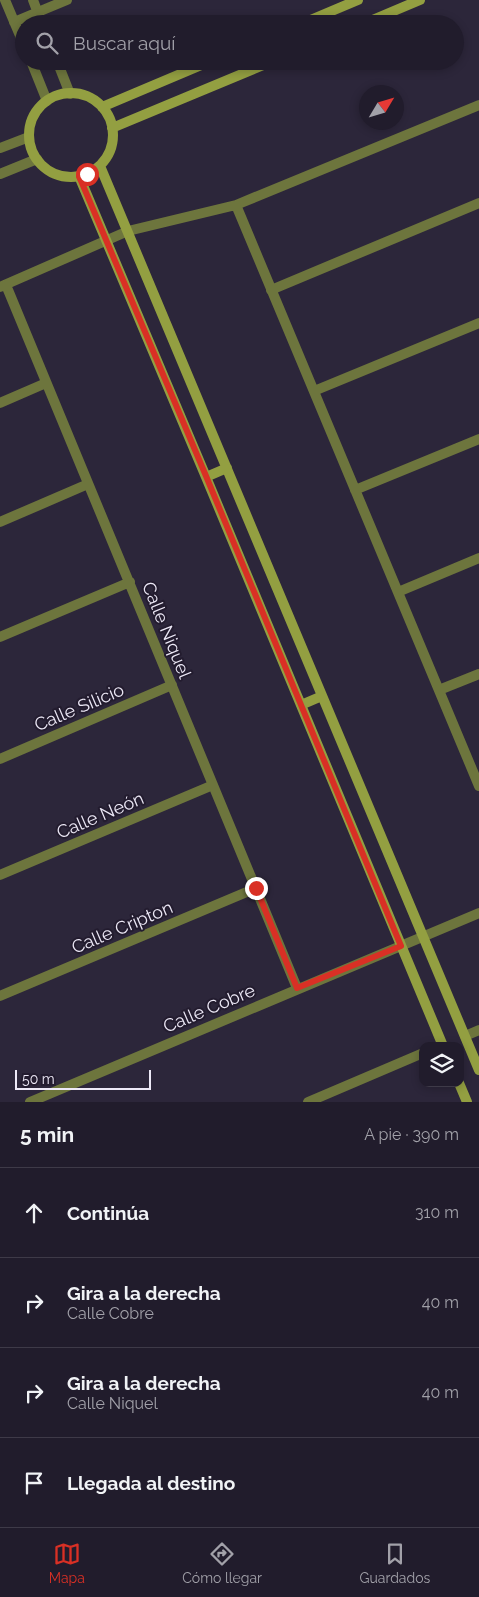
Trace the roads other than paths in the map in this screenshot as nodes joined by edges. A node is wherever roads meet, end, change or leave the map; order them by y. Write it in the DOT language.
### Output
graph roads {
  1 [pos="5,0"];
  2 [pos="32,0"];
  3 [pos="68,0"];
  4 [pos="358,0"];
  5 [pos="420,0"];
  6 [pos="38,12"];
  7 [pos="31,15"];
  8 [pos="39,15"];
  9 [pos="325,15"];
  10 [pos="384,15"];
  11 [pos="14,22"];
  12 [pos="35,70"];
  13 [pos="61,70"];
  14 [pos="190,70"];
  15 [pos="251,70"];
  16 [pos="70,94"];
  17 [pos="47,101"];
  18 [pos="479,105"];
  19 [pos="102,107"];
  20 [pos="112,128"];
  21 [pos="29,137"];
  22 [pos="0,148"];
  23 [pos="37,159"];
  24 [pos="100,166"];
  25 [pos="0,174"];
  26 [pos="79,176"];
  27 [pos="479,203"];
  28 [pos="236,204"];
  29 [pos="128,231"];
  30 [pos="106,240"];
  31 [pos="3,286"];
  32 [pos="271,290"];
  33 [pos="479,323"];
  34 [pos="46,383"];
  35 [pos="314,391"];
  36 [pos="0,403"];
  37 [pos="479,439"];
  38 [pos="227,468"];
  39 [pos="206,476"];
  40 [pos="88,484"];
  41 [pos="355,490"];
  42 [pos="0,522"];
  43 [pos="479,558"];
  44 [pos="130,582"];
  45 [pos="398,592"];
  46 [pos="0,637"];
  47 [pos="479,674"];
  48 [pos="172,684"];
  49 [pos="439,690"];
  50 [pos="322,696"];
  51 [pos="301,705"];
  52 [pos="0,759"];
  53 [pos="213,785"];
  54 [pos="479,786"];
  55 [pos="0,875"];
  56 [pos="256,888"];
  57 [pos="479,913"];
  58 [pos="423,936"];
  59 [pos="401,946"];
  60 [pos="297,988"];
  61 [pos="0,996"];
  62 [pos="479,1030"];
  63 [pos="465,1036"];
  64 [pos="441,1042"];
  65 [pos="419,1055"];
  66 [pos="479,1070"];
  67 [pos="461,1087"];
  68 [pos="30,1102"];
  69 [pos="308,1102"];
  70 [pos="467,1102"];
  1 -- 11 [label="street"];
  2 -- 6 [label="street"];
  3 -- 6 [label="street"];
  4 -- 9 [label="street"];
  5 -- 10 [label="street"];
  6 -- 7 [label="street"];
  6 -- 8 [label="street"];
  12 -- 17 [label="street"];
  13 -- 16 [label="street"];
  14 -- 19 [label="street"];
  15 -- 20 [label="street"];
  16 -- 17 [label="street"];
  16 -- 19 [label="street"];
  17 -- 21 [label="street"];
  18 -- 28 [label="street"];
  19 -- 20 [label="street"];
  20 -- 24 [label="street"];
  21 -- 22 [label="street"];
  21 -- 23 [label="street"];
  23 -- 25 [label="street"];
  23 -- 26 [label="street"];
  24 -- 26 [label="street"];
  24 -- 29 [label="street"];
  26 -- 30 [label="street"];
  27 -- 32 [label="street"];
  28 -- 29 [label="street"];
  28 -- 32 [label="street"];
  29 -- 30 [label="street"];
  29 -- 38 [label="street"];
  30 -- 31 [label="street"];
  30 -- 39 [label="street"];
  31 -- 34 [label="street, Calle Niquel"];
  32 -- 35 [label="street"];
  33 -- 35 [label="street"];
  34 -- 36 [label="street"];
  34 -- 40 [label="street, Calle Niquel"];
  35 -- 41 [label="street"];
  37 -- 41 [label="street"];
  38 -- 39 [label="street"];
  38 -- 50 [label="street"];
  39 -- 51 [label="street"];
  40 -- 42 [label="street"];
  40 -- 44 [label="street, Calle Niquel"];
  41 -- 45 [label="street"];
  43 -- 45 [label="street"];
  44 -- 46 [label="street"];
  44 -- 48 [label="street, Calle Niquel"];
  45 -- 49 [label="street"];
  47 -- 49 [label="street"];
  48 -- 52 [label="street, Calle Silicio"];
  48 -- 53 [label="street, Calle Niquel"];
  49 -- 54 [label="street"];
  50 -- 51 [label="street"];
  50 -- 58 [label="street"];
  51 -- 59 [label="street"];
  53 -- 55 [label="street, Calle Neón"];
  53 -- 56 [label="street, Calle Niquel"];
  56 -- 60 [label="street, Calle Niquel"];
  56 -- 61 [label="street, Calle Cripton"];
  57 -- 58 [label="street, Calle Cobre"];
  58 -- 59 [label="street, Calle Cobre"];
  58 -- 63 [label="street"];
  59 -- 60 [label="street, Calle Cobre"];
  59 -- 64 [label="street"];
  60 -- 68 [label="street, Calle Cobre"];
  62 -- 63 [label="street"];
  63 -- 66 [label="street"];
  65 -- 69 [label="street"];
  67 -- 70 [label="street"];
}
